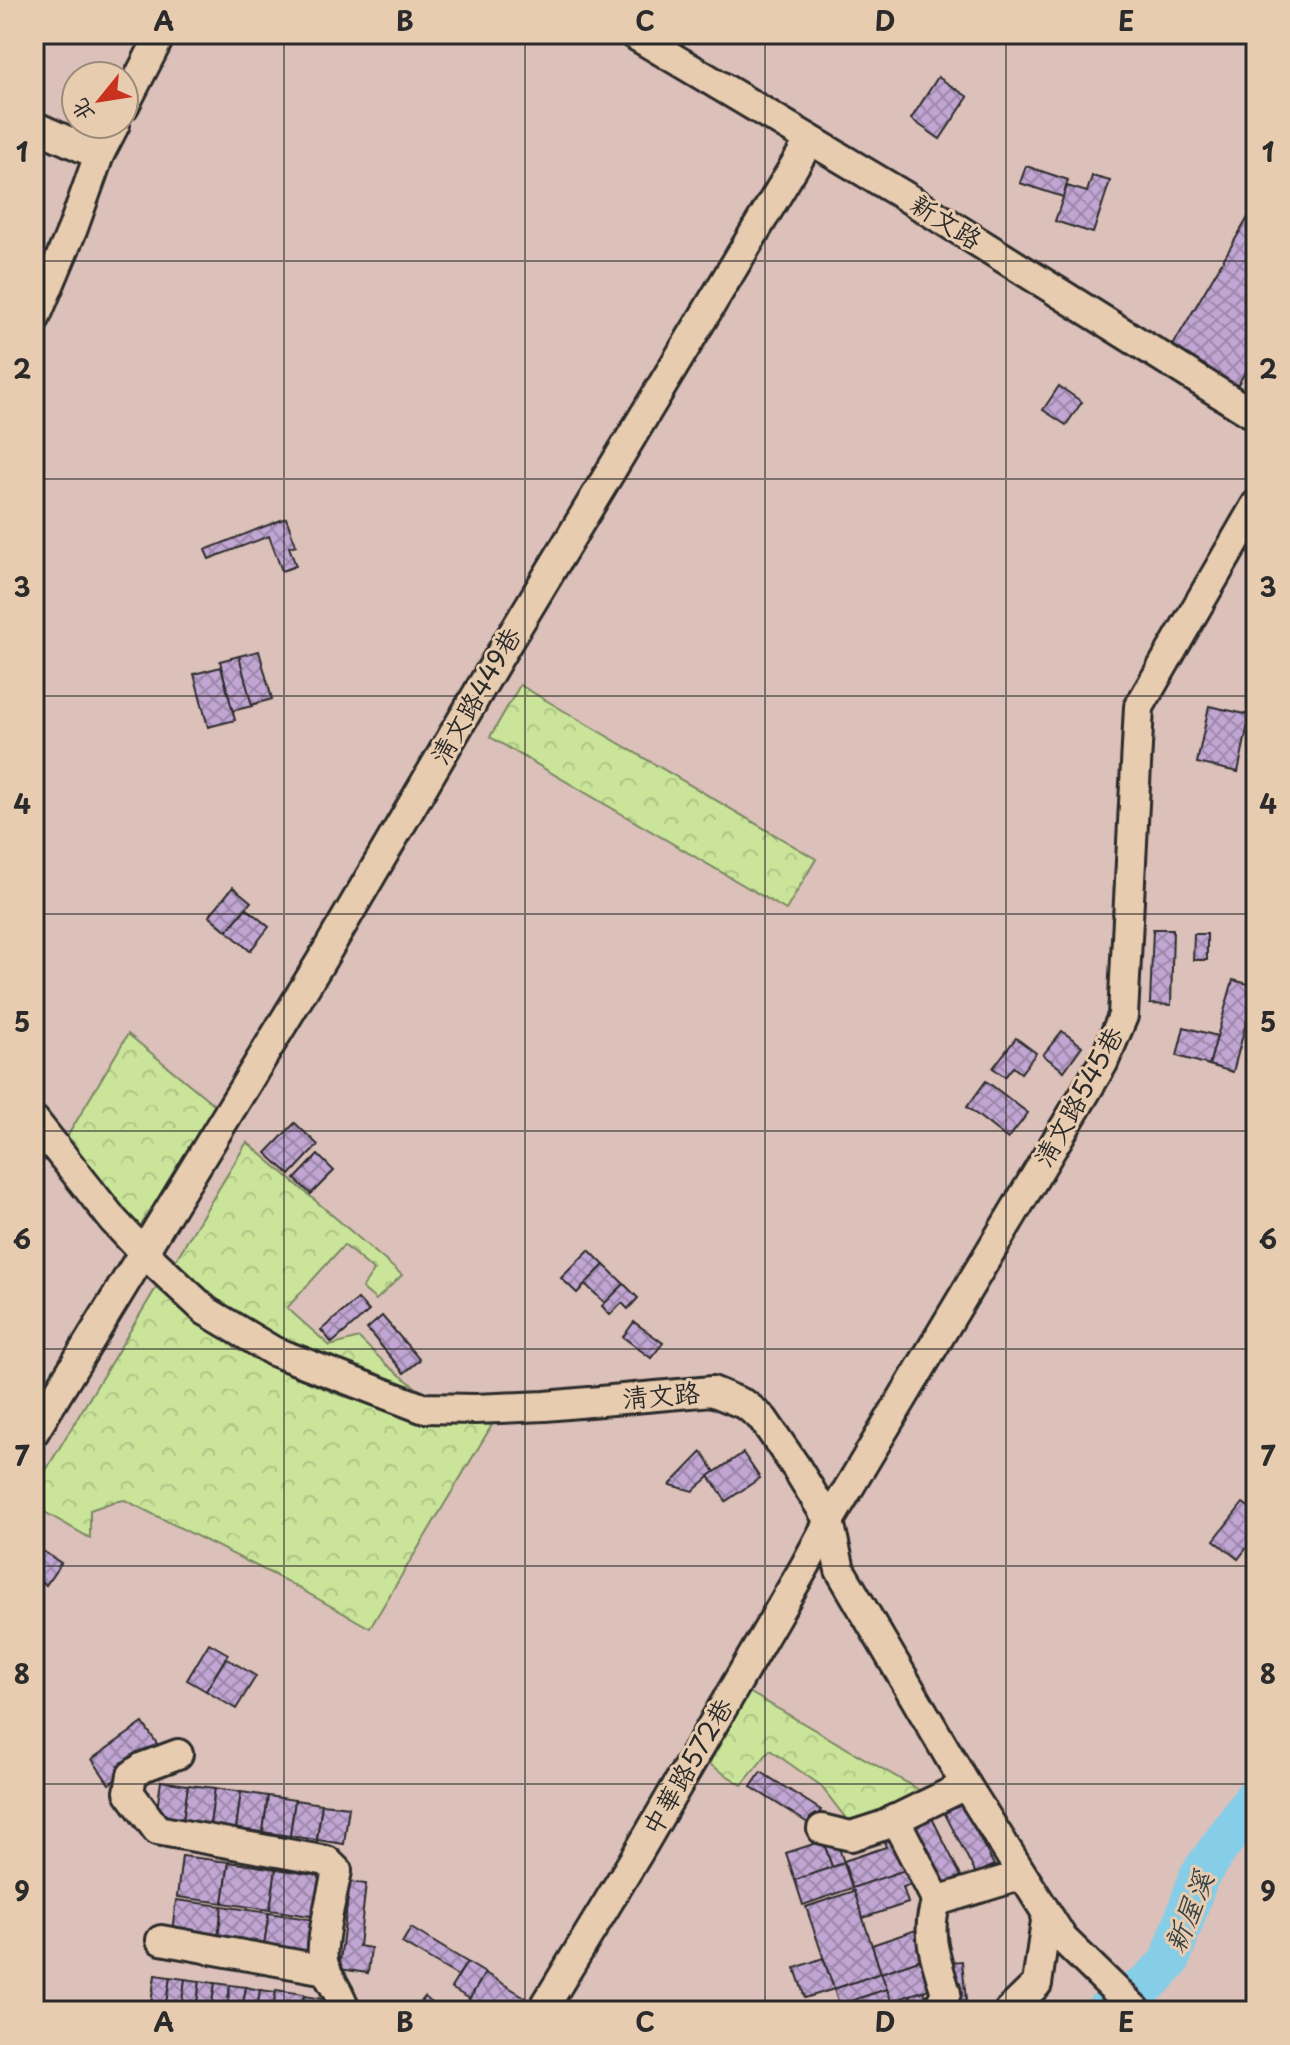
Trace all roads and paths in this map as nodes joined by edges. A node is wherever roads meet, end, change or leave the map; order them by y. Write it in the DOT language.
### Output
graph roads {
  1 [pos="161,34"];
  2 [pos="633,34"];
  3 [pos="140,75"];
  4 [pos="34,126"];
  5 [pos="107,140"];
  6 [pos="810,140"];
  7 [pos="99,155"];
  8 [pos="34,321"];
  9 [pos="1256,416"];
  10 [pos="1256,505"];
  11 [pos="34,1120"];
  12 [pos="143,1252"];
  13 [pos="34,1432"];
  14 [pos="829,1521"];
  15 [pos="178,1754"];
  16 [pos="966,1785"];
  17 [pos="895,1819"];
  18 [pos="822,1829"];
  19 [pos="1022,1875"];
  20 [pos="937,1901"];
  21 [pos="1047,1914"];
  22 [pos="161,1940"];
  23 [pos="326,1970"];
  24 [pos="1135,2009"];
  25 [pos="345,2011"];
  26 [pos="542,2011"];
  27 [pos="937,2011"];
  28 [pos="1009,2011"];
  1 -- 3 [label="street"];
  2 -- 6 [label="street, 新文路"];
  4 -- 7 [label="street"];
  5 -- 7 [label="street"];
  6 -- 9 [label="street, 新文路"];
  6 -- 12 [label="street, 清文路449巷"];
  7 -- 8 [label="street"];
  10 -- 14 [label="street, 清文路545巷"];
  11 -- 12 [label="street, 清文路"];
  12 -- 13 [label="street, 清文路449巷"];
  12 -- 14 [label="street, 清文路"];
  14 -- 16 [label="street, 清文路"];
  14 -- 26 [label="street, 中華路572巷"];
  15 -- 23 [label="street"];
  16 -- 17 [label="street"];
  16 -- 19 [label="street, 清文路"];
  17 -- 18 [label="street"];
  17 -- 20 [label="street"];
  19 -- 20 [label="street"];
  19 -- 21 [label="street, 清文路"];
  20 -- 27 [label="street"];
  21 -- 24 [label="street, 清文路"];
  21 -- 28 [label="street"];
  22 -- 23 [label="street"];
  23 -- 25 [label="street"];
}
